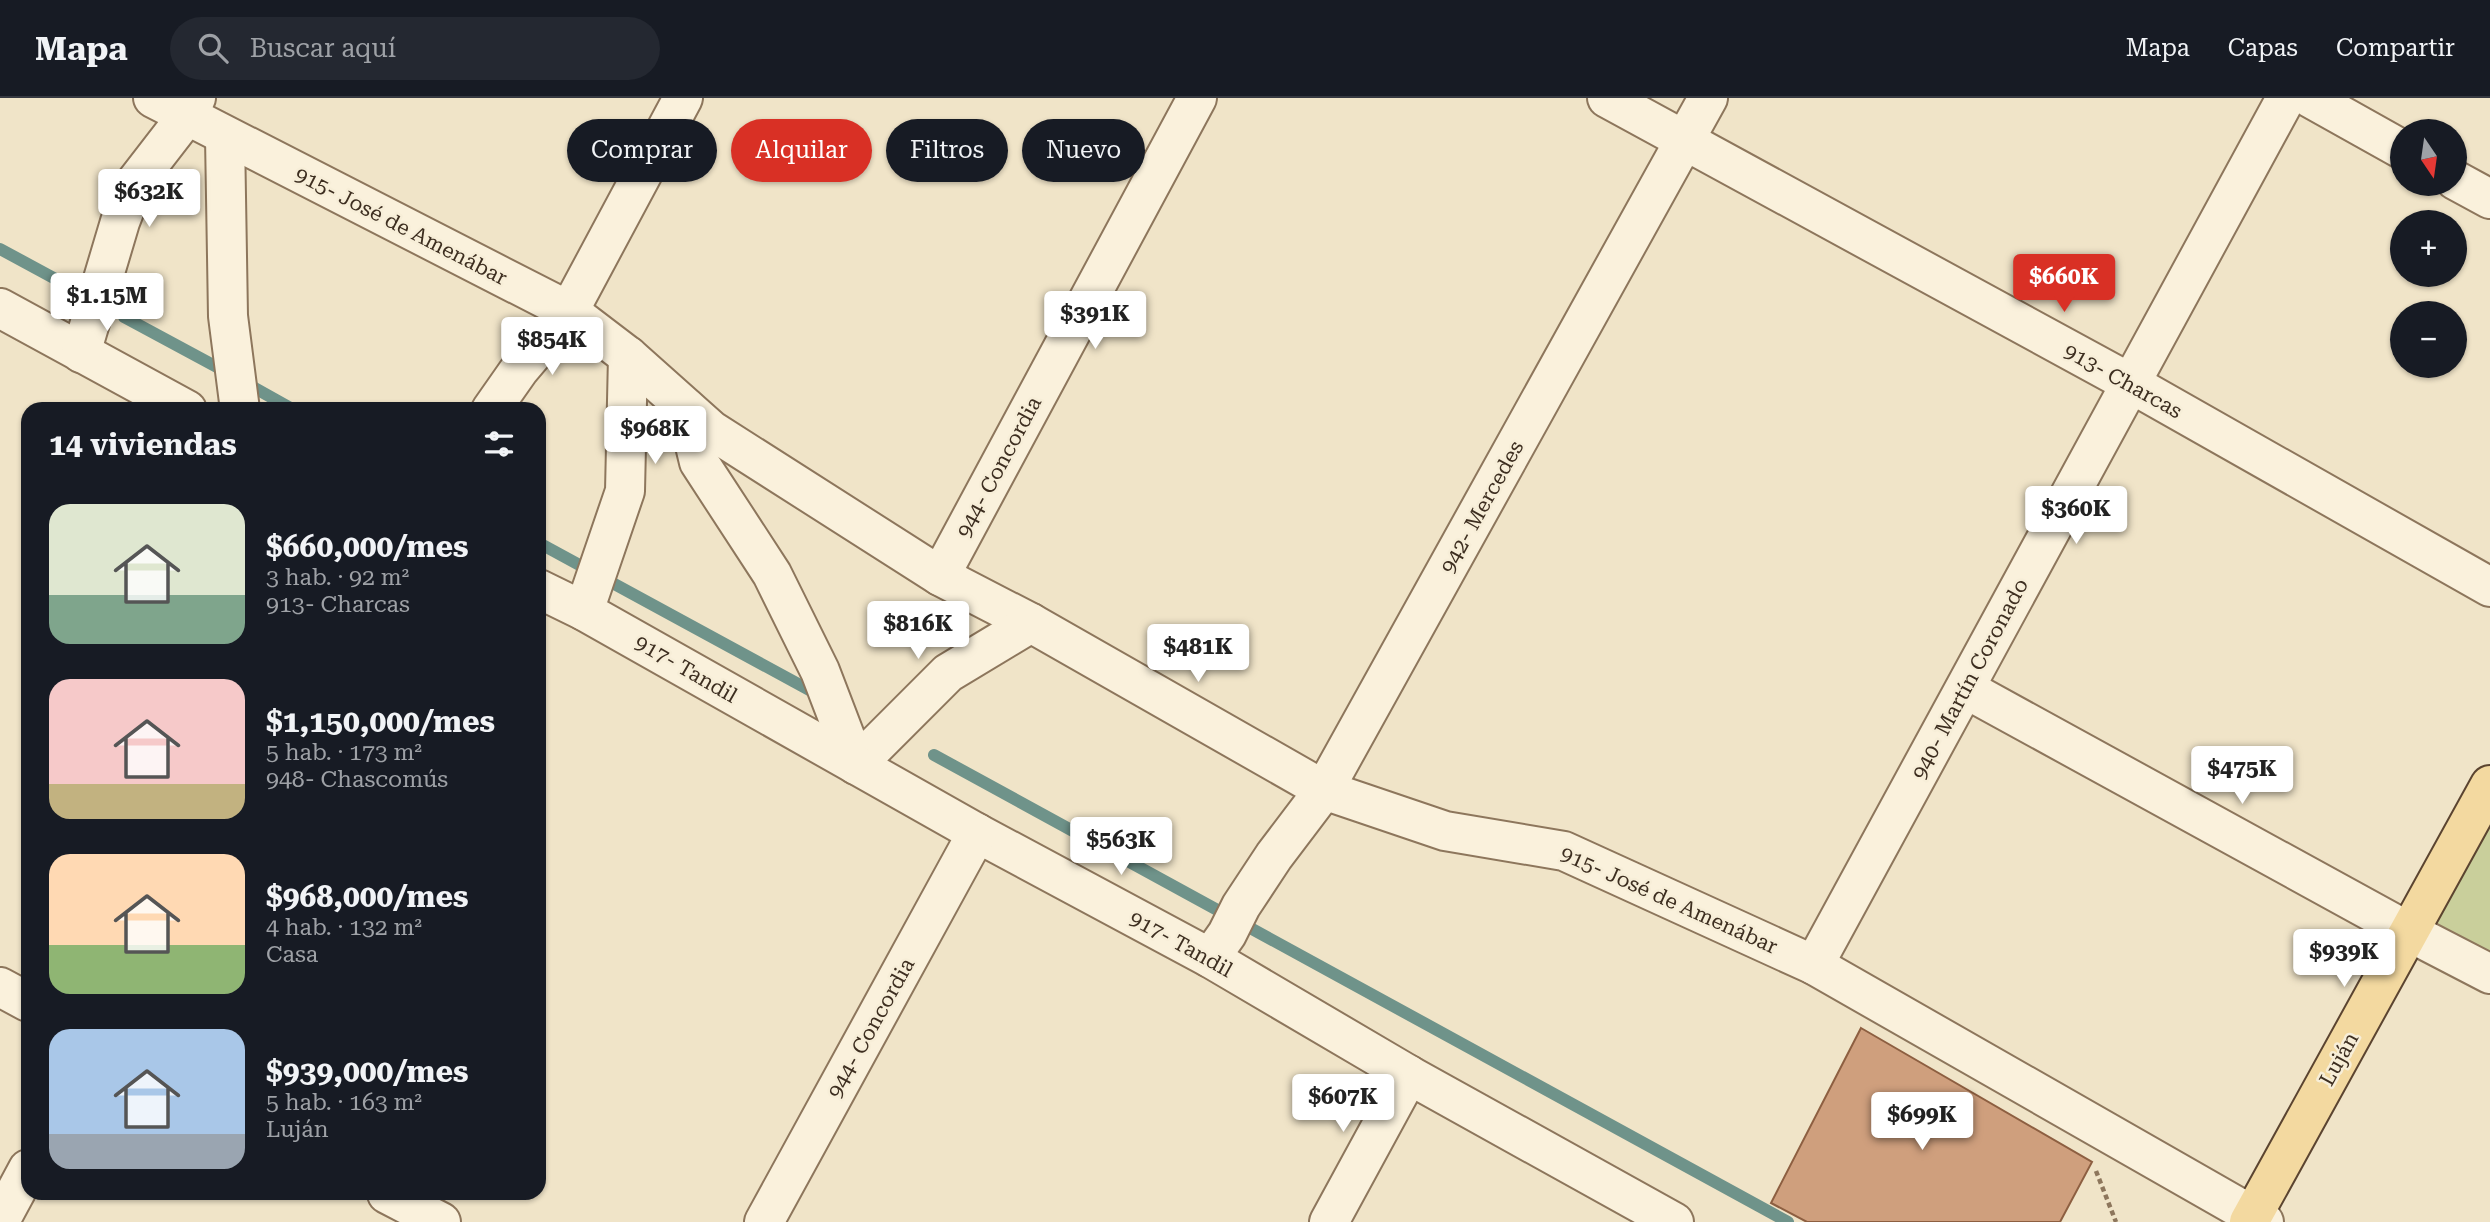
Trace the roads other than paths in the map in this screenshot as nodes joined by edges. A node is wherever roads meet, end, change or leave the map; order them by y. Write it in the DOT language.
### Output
graph roads {
  1 [pos="153,98"];
  2 [pos="683,98"];
  3 [pos="1197,98"];
  4 [pos="1607,98"];
  5 [pos="1708,98"];
  6 [pos="2286,98"];
  7 [pos="2310,98"];
  8 [pos="191,107"];
  9 [pos="225,137"];
  10 [pos="1686,141"];
  11 [pos="2390,143"];
  12 [pos="2468,187"];
  13 [pos="2490,199"];
  14 [pos="0,308"];
  15 [pos="569,311"];
  16 [pos="80,353"];
  17 [pos="628,356"];
  18 [pos="2130,383"];
  19 [pos="172,402"];
  20 [pos="239,402"];
  21 [pos="497,402"];
  22 [pos="687,408"];
  23 [pos="940,576"];
  24 [pos="593,585"];
  25 [pos="2490,587"];
  26 [pos="546,588"];
  27 [pos="1031,623"];
  28 [pos="1966,689"];
  29 [pos="856,765"];
  30 [pos="2490,785"];
  31 [pos="1325,790"];
  32 [pos="977,833"];
  33 [pos="2409,932"];
  34 [pos="1226,933"];
  35 [pos="1814,965"];
  36 [pos="2490,974"];
  37 [pos="0,987"];
  38 [pos="21,998"];
  39 [pos="1409,1075"];
  40 [pos="21,1182"];
  41 [pos="399,1200"];
  42 [pos="2255,1220"];
  43 [pos="0,1221"];
  44 [pos="441,1222"];
  45 [pos="764,1222"];
  46 [pos="1329,1222"];
  47 [pos="1674,1222"];
  1 -- 8 [label="street, 915- José de Amenábar"];
  2 -- 15 [label="street"];
  3 -- 23 [label="street, 944- Concordia"];
  4 -- 10 [label="street, 913- Charcas"];
  5 -- 10 [label="street, 942- Mercedes"];
  6 -- 18 [label="street, 940- Martín Coronado"];
  7 -- 11 [label="street"];
  8 -- 9 [label="street, 915- José de Amenábar"];
  8 -- 16 [label="street"];
  9 -- 15 [label="street, 915- José de Amenábar"];
  9 -- 20 [label="street"];
  10 -- 18 [label="street, 913- Charcas"];
  10 -- 31 [label="street, 942- Mercedes"];
  12 -- 13 [label="street"];
  14 -- 16 [label="street"];
  15 -- 17 [label="street, 915- José de Amenábar"];
  15 -- 21 [label="street"];
  16 -- 19 [label="street"];
  17 -- 22 [label="street, 915- José de Amenábar"];
  17 -- 24 [label="street"];
  18 -- 25 [label="street, 913- Charcas"];
  18 -- 28 [label="street, 940- Martín Coronado"];
  22 -- 23 [label="street, 915- José de Amenábar"];
  22 -- 29 [label="street"];
  23 -- 27 [label="street, 915- José de Amenábar"];
  24 -- 26 [label="street, 917- Tandil"];
  24 -- 29 [label="street, 917- Tandil"];
  27 -- 29 [label="street"];
  27 -- 31 [label="street, 915- José de Amenábar"];
  28 -- 33 [label="street"];
  28 -- 35 [label="street, 940- Martín Coronado"];
  29 -- 32 [label="street, 917- Tandil"];
  30 -- 33 [label="main road, Luján"];
  31 -- 34 [label="street, 942- Mercedes"];
  31 -- 35 [label="street, 915- José de Amenábar"];
  32 -- 34 [label="street, 917- Tandil"];
  32 -- 45 [label="street, 944- Concordia"];
  33 -- 36 [label="street"];
  33 -- 42 [label="main road, Luján"];
  34 -- 39 [label="street, 917- Tandil"];
  35 -- 42 [label="street, 915- José de Amenábar"];
  37 -- 38 [label="street"];
  39 -- 46 [label="street"];
  39 -- 47 [label="street, 917- Tandil"];
  40 -- 43 [label="street"];
  41 -- 44 [label="street"];
}
